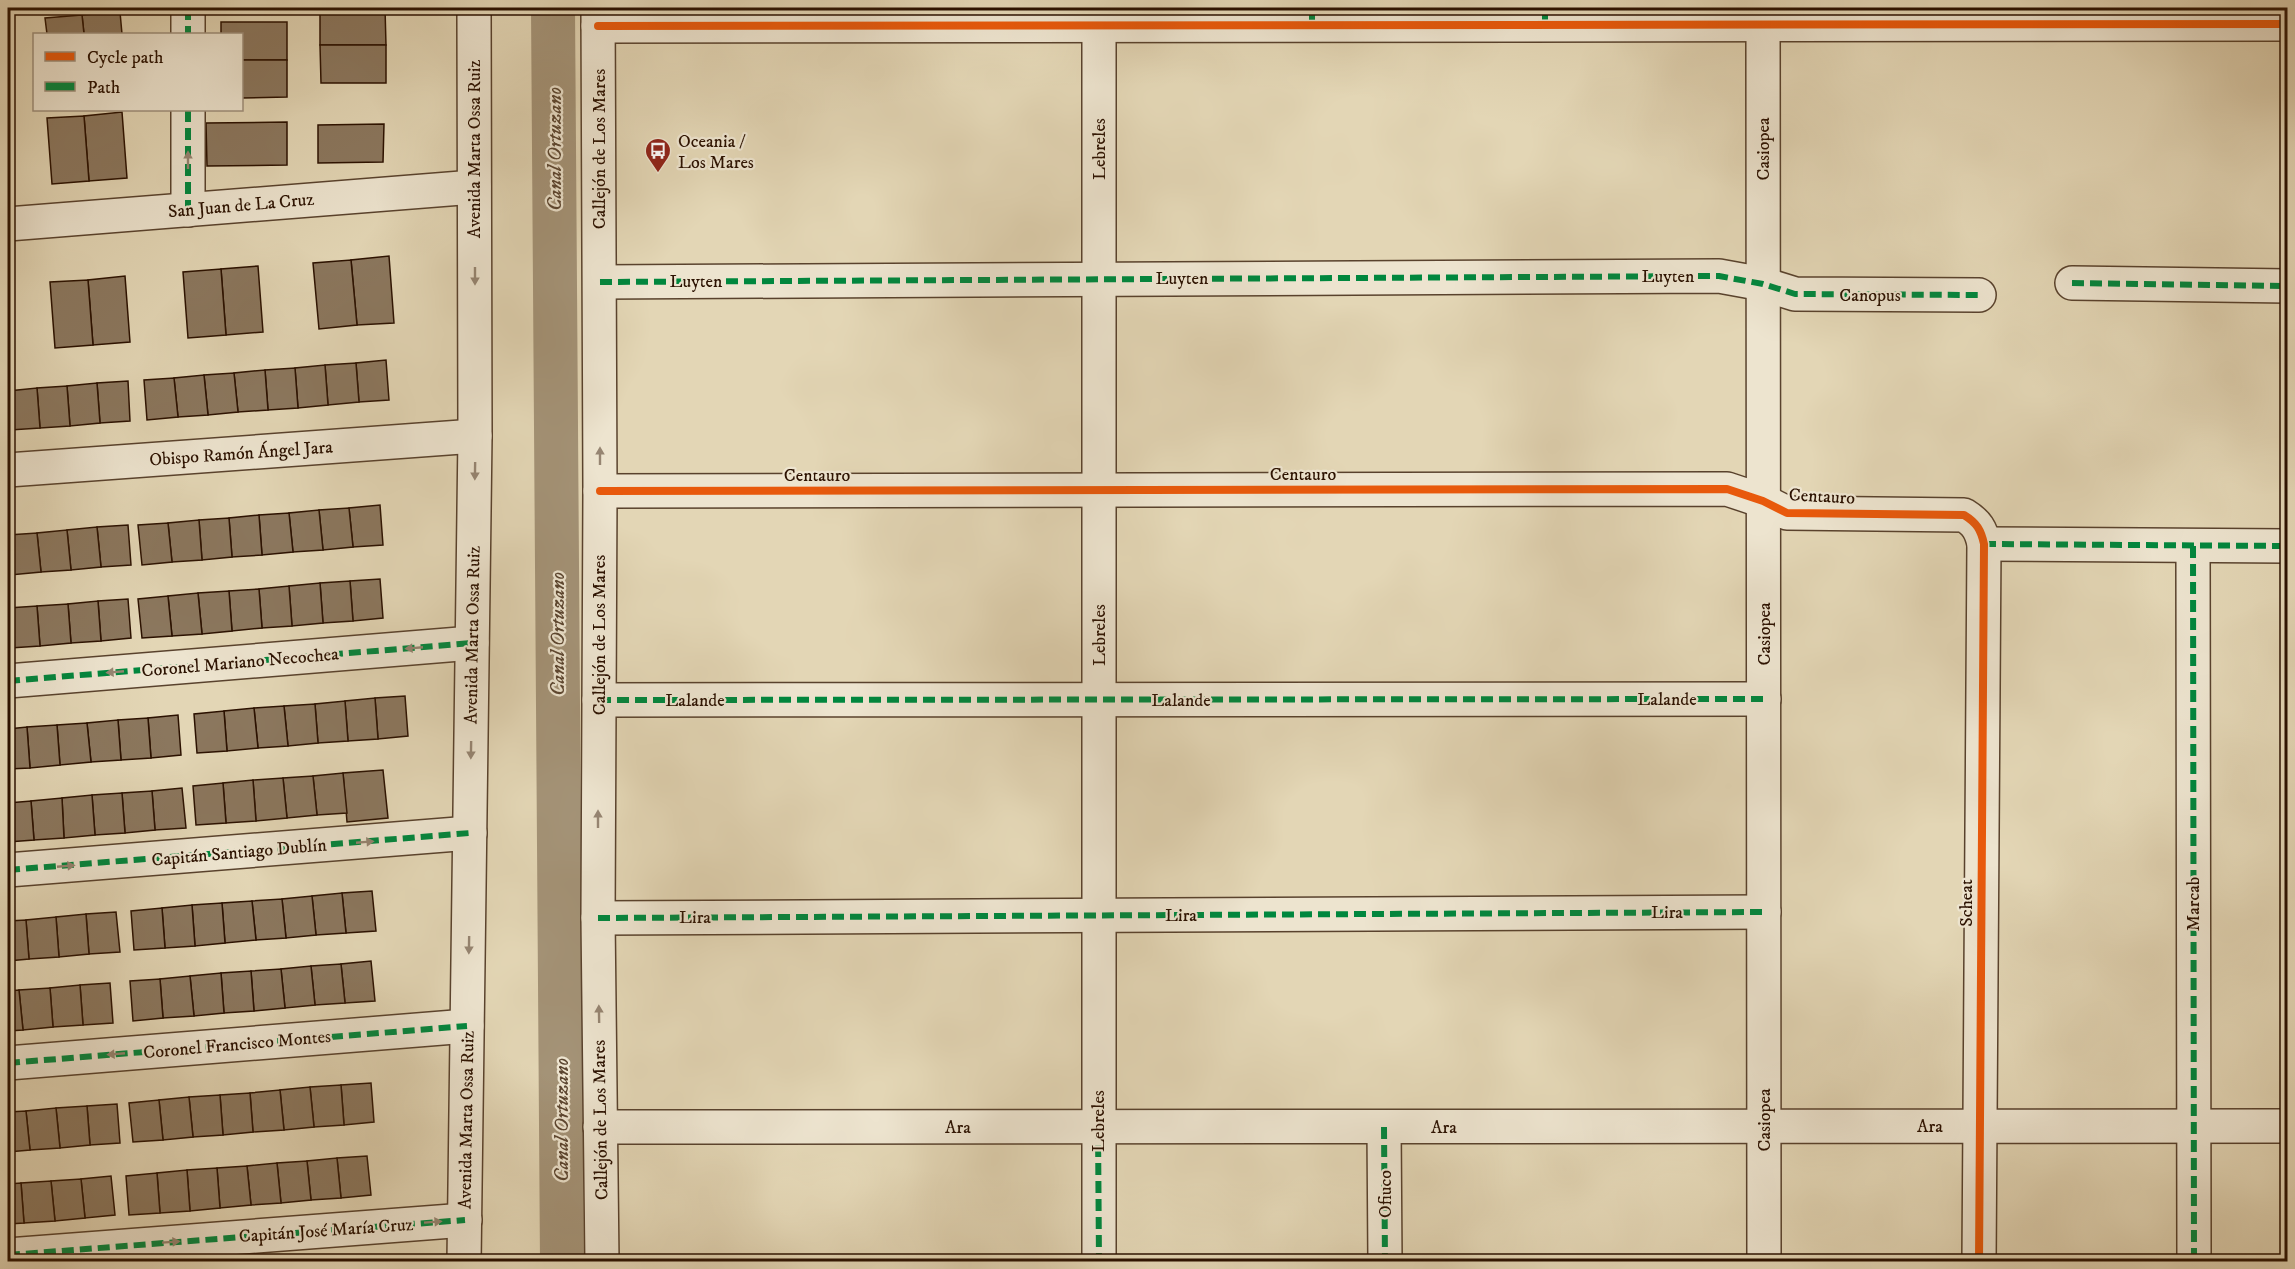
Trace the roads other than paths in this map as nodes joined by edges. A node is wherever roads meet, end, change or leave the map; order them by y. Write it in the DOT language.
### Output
graph roads {
  1 [pos="188,8"];
  2 [pos="474,8"];
  3 [pos="1545,16"];
  4 [pos="1763,16"];
  5 [pos="598,17"];
  6 [pos="1099,17"];
  7 [pos="1312,17"];
  8 [pos="2288,24"];
  9 [pos="188,33"];
  10 [pos="188,111"];
  11 [pos="474,187"];
  12 [pos="188,210"];
  13 [pos="8,224"];
  14 [pos="1099,279"];
  15 [pos="600,282"];
  16 [pos="1763,284"];
  17 [pos="2072,284"];
  18 [pos="2288,286"];
  19 [pos="1979,295"];
  20 [pos="475,436"];
  21 [pos="8,470"];
  22 [pos="1099,490"];
  23 [pos="600,491"];
  24 [pos="1763,501"];
  25 [pos="1984,544"];
  26 [pos="2193,546"];
  27 [pos="2288,546"];
  28 [pos="472,643"];
  29 [pos="8,681"];
  30 [pos="1764,699"];
  31 [pos="599,700"];
  32 [pos="1099,700"];
  33 [pos="470,833"];
  34 [pos="8,870"];
  35 [pos="1764,912"];
  36 [pos="1098,915"];
  37 [pos="598,918"];
  38 [pos="467,1026"];
  39 [pos="8,1063"];
  40 [pos="1384,1126"];
  41 [pos="1764,1126"];
  42 [pos="1980,1126"];
  43 [pos="2194,1126"];
  44 [pos="2288,1126"];
  45 [pos="600,1127"];
  46 [pos="1098,1127"];
  47 [pos="465,1220"];
  48 [pos="8,1255"];
  49 [pos="464,1262"];
  50 [pos="602,1262"];
  51 [pos="1099,1262"];
  52 [pos="1385,1262"];
  53 [pos="1764,1262"];
  54 [pos="1979,1262"];
  55 [pos="2194,1262"];
  1 -- 9 [label="street"];
  2 -- 11 [label="street, Avenida Marta Ossa Ruiz"];
  3 -- 4 [label="street"];
  3 -- 7 [label="street"];
  4 -- 8 [label="street"];
  4 -- 16 [label="street, Casiopea"];
  5 -- 6 [label="street"];
  5 -- 15 [label="street, Callejón de Los Mares"];
  6 -- 7 [label="street"];
  6 -- 14 [label="street, Lebreles"];
  12 -- 10 [label="street, one-way"];
  11 -- 12 [label="street, San Juan de La Cruz"];
  11 -- 20 [label="street, Avenida Marta Ossa Ruiz, one-way"];
  12 -- 13 [label="street, San Juan de La Cruz"];
  14 -- 15 [label="street, Luyten"];
  14 -- 16 [label="street, Luyten"];
  14 -- 22 [label="street, Lebreles"];
  23 -- 15 [label="street, Callejón de Los Mares, one-way"];
  16 -- 19 [label="street, Canopus"];
  16 -- 24 [label="street, Casiopea"];
  17 -- 18 [label="street"];
  20 -- 21 [label="street, Obispo Ramón Ángel Jara"];
  20 -- 28 [label="street, Avenida Marta Ossa Ruiz, one-way"];
  22 -- 23 [label="street, Centauro"];
  22 -- 24 [label="street, Centauro"];
  22 -- 32 [label="street, Lebreles"];
  23 -- 31 [label="street, Callejón de Los Mares"];
  24 -- 25 [label="street, Centauro"];
  24 -- 30 [label="street, Casiopea"];
  25 -- 26 [label="street"];
  25 -- 42 [label="street, Scheat"];
  26 -- 27 [label="street"];
  26 -- 43 [label="street, Marcab"];
  28 -- 29 [label="street, Coronel Mariano Necochea, one-way"];
  28 -- 33 [label="street, Avenida Marta Ossa Ruiz, one-way"];
  30 -- 32 [label="street, Lalande"];
  30 -- 35 [label="street, Casiopea"];
  31 -- 32 [label="street, Lalande"];
  37 -- 31 [label="street, Callejón de Los Mares, one-way"];
  32 -- 36 [label="street, Lebreles"];
  34 -- 33 [label="street, Capitán Santiago Dublín, one-way"];
  33 -- 38 [label="street, Avenida Marta Ossa Ruiz, one-way"];
  35 -- 36 [label="street, Lira"];
  35 -- 41 [label="street, Casiopea"];
  36 -- 37 [label="street, Lira"];
  36 -- 46 [label="street, Lebreles"];
  45 -- 37 [label="street, Callejón de Los Mares, one-way"];
  38 -- 39 [label="street, Coronel Francisco Montes, one-way"];
  38 -- 47 [label="street, Avenida Marta Ossa Ruiz"];
  40 -- 41 [label="street, Ara"];
  40 -- 46 [label="street, Ara"];
  40 -- 52 [label="street, Ofiuco"];
  41 -- 42 [label="street, Ara"];
  41 -- 53 [label="street, Casiopea"];
  42 -- 43 [label="street, Ara"];
  42 -- 54 [label="street, Scheat"];
  43 -- 44 [label="street, Ara"];
  43 -- 55 [label="street, Marcab"];
  45 -- 46 [label="street, Ara"];
  45 -- 50 [label="street, Callejón de Los Mares"];
  46 -- 51 [label="street, Lebreles"];
  48 -- 47 [label="street, Capitán José María Cruz, one-way"];
  47 -- 49 [label="street, Avenida Marta Ossa Ruiz"];
}
